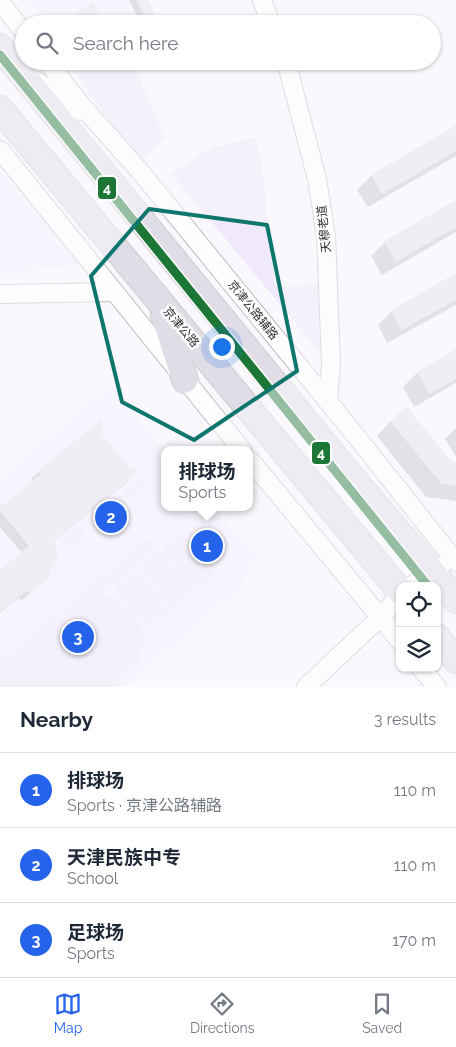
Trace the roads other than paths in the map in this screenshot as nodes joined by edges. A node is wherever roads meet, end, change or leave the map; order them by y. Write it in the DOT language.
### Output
graph roads {
  1 [pos="262,0"];
  2 [pos="0,2"];
  3 [pos="268,15"];
  4 [pos="15,21"];
  5 [pos="0,47"];
  6 [pos="15,64"];
  7 [pos="20,70"];
  8 [pos="54,70"];
  9 [pos="288,70"];
  10 [pos="0,109"];
  11 [pos="115,142"];
  12 [pos="0,150"];
  13 [pos="113,292"];
  14 [pos="0,294"];
  15 [pos="161,303"];
  16 [pos="185,380"];
  17 [pos="328,402"];
  18 [pos="239,446"];
  19 [pos="253,464"];
  20 [pos="455,559"];
  21 [pos="432,571"];
  22 [pos="417,582"];
  23 [pos="396,588"];
  24 [pos="450,595"];
  25 [pos="396,598"];
  26 [pos="396,616"];
  27 [pos="381,618"];
  28 [pos="396,636"];
  29 [pos="441,642"];
  30 [pos="456,660"];
  31 [pos="424,672"];
  32 [pos="306,687"];
  33 [pos="437,687"];
  1 -- 3 [label="street"];
  2 -- 4 [label="street"];
  5 -- 6 [label="highway"];
  7 -- 11 [label="street"];
  7 -- 21 [label="highway"];
  8 -- 11 [label="street, 京津公路辅路"];
  9 -- 17 [label="street, 天穆老道"];
  10 -- 15 [label="highway, 京津公路"];
  11 -- 17 [label="street, 京津公路辅路"];
  12 -- 13 [label="street"];
  13 -- 14 [label="street"];
  13 -- 16 [label="street"];
  15 -- 16 [label="highway"];
  15 -- 23 [label="highway, 京津公路"];
  16 -- 18 [label="street"];
  17 -- 20 [label="street, 京津公路辅路"];
  19 -- 27 [label="street"];
  20 -- 21 [label="street"];
  21 -- 22 [label="street"];
  21 -- 24 [label="highway"];
  25 -- 27 [label="street"];
  26 -- 27 [label="street"];
  27 -- 28 [label="street"];
  27 -- 32 [label="street"];
  29 -- 30 [label="highway"];
  31 -- 33 [label="street"];
}
